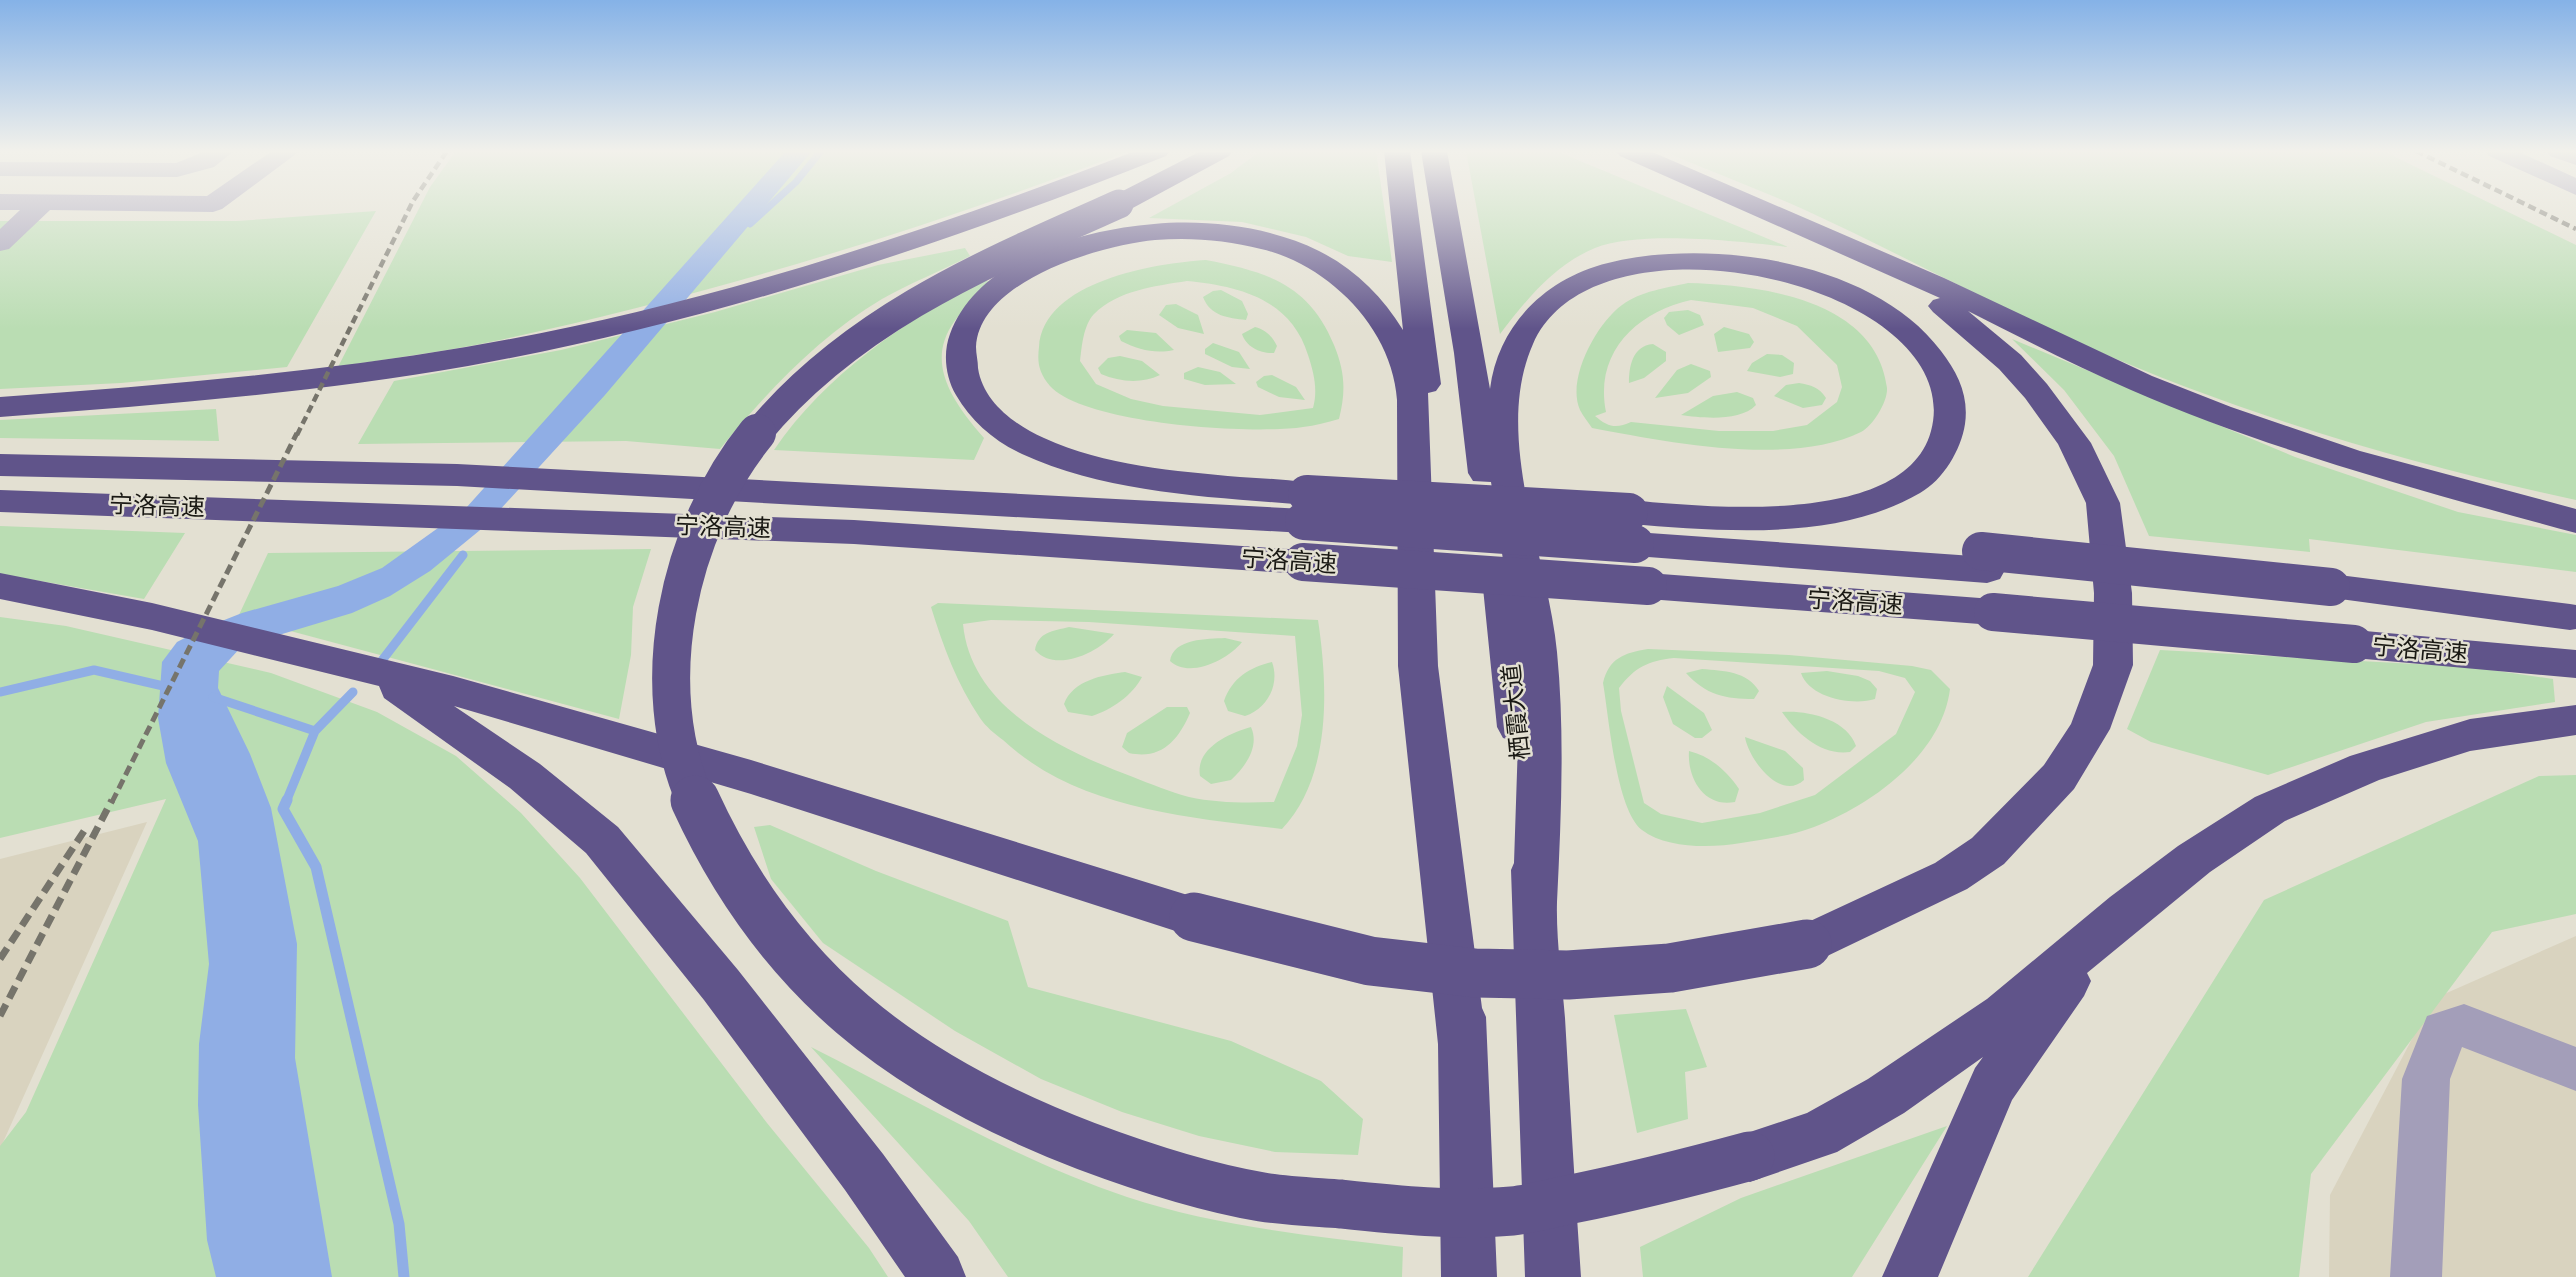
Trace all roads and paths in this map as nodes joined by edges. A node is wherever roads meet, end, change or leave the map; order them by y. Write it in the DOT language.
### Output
graph roads {
  1 [pos="35,211"];
  2 [pos="1000,211"];
  3 [pos="1104,211"];
  4 [pos="1404,211"];
  5 [pos="1444,211"];
  6 [pos="1770,211"];
  7 [pos="1813,229"];
  8 [pos="0,243"];
  9 [pos="0,407"];
  10 [pos="0,465"];
  11 [pos="0,502"];
  12 [pos="1305,508"];
  13 [pos="2576,521"];
  14 [pos="1642,524"];
  15 [pos="0,586"];
  16 [pos="2573,618"];
  17 [pos="2576,664"];
  18 [pos="364,666"];
  19 [pos="2576,720"];
  20 [pos="1536,894"];
  21 [pos="2126,911"];
  22 [pos="1462,1042"];
  23 [pos="2576,1069"];
  24 [pos="938,1277"];
  25 [pos="1469,1277"];
  26 [pos="1553,1277"];
  27 [pos="1910,1277"];
  28 [pos="2416,1277"];
  1 -- 8 [label="street"];
  2 -- 9 [label="highway"];
  3 -- 21 [label="highway, bridge"];
  4 -- 22 [label="highway"];
  5 -- 20 [label="highway, 栖霞大道"];
  6 -- 7 [label="highway"];
  7 -- 13 [label="highway"];
  7 -- 18 [label="highway, bridge"];
  10 -- 12 [label="highway, 宁洛高速"];
  11 -- 17 [label="highway, 宁洛高速, bridge"];
  12 -- 14 [label="highway, 宁洛高速, bridge"];
  12 -- 22 [label="highway"];
  14 -- 16 [label="highway, 宁洛高速"];
  14 -- 20 [label="highway"];
  15 -- 18 [label="highway"];
  18 -- 24 [label="highway"];
  19 -- 21 [label="highway"];
  20 -- 26 [label="highway, 栖霞大道"];
  21 -- 27 [label="highway"];
  22 -- 25 [label="highway"];
  23 -- 28 [label="street"];
}
